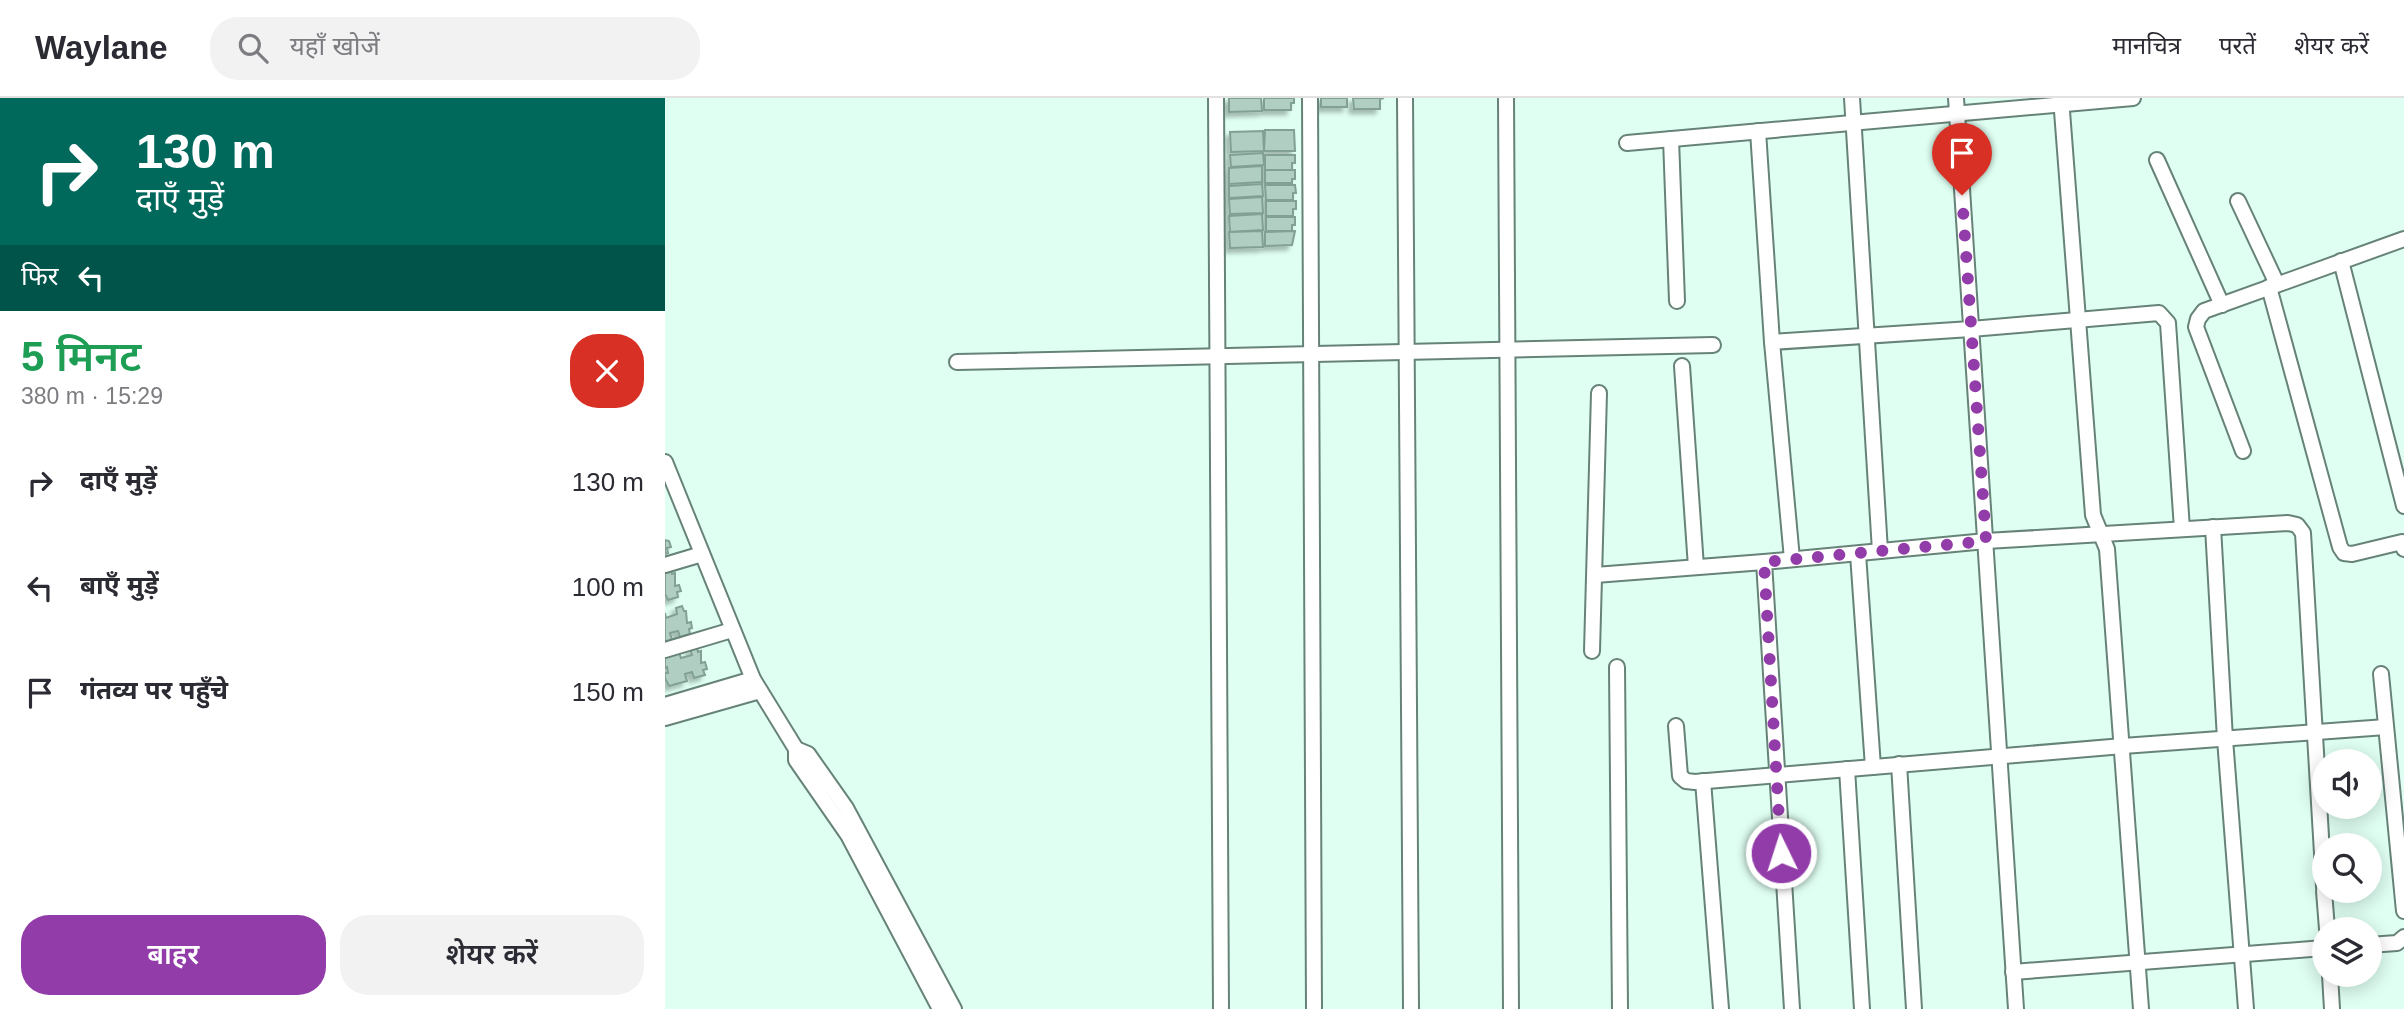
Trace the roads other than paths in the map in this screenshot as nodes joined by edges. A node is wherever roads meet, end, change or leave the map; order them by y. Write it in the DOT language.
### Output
graph roads {
  1 [pos="1216,98"];
  2 [pos="1310,98"];
  3 [pos="1405,98"];
  4 [pos="1506,98"];
  5 [pos="1852,98"];
  6 [pos="1956,98"];
  7 [pos="2133,98"];
  8 [pos="2061,101"];
  9 [pos="1957,114"];
  10 [pos="1853,122"];
  11 [pos="1758,131"];
  12 [pos="1671,139"];
  13 [pos="1627,143"];
  14 [pos="2157,160"];
  15 [pos="2238,201"];
  16 [pos="2404,239"];
  17 [pos="2341,261"];
  18 [pos="2273,286"];
  19 [pos="1677,301"];
  20 [pos="2222,304"];
  21 [pos="2079,319"];
  22 [pos="1971,329"];
  23 [pos="1865,335"];
  24 [pos="1772,342"];
  25 [pos="1713,345"];
  26 [pos="1507,351"];
  27 [pos="1407,352"];
  28 [pos="1312,354"];
  29 [pos="1217,356"];
  30 [pos="957,362"];
  31 [pos="1682,366"];
  32 [pos="1599,393"];
  33 [pos="2243,451"];
  34 [pos="665,462"];
  35 [pos="668,477"];
  36 [pos="2404,506"];
  37 [pos="2213,527"];
  38 [pos="2182,529"];
  39 [pos="2101,535"];
  40 [pos="1986,541"];
  41 [pos="2403,542"];
  42 [pos="1880,551"];
  43 [pos="702,554"];
  44 [pos="1858,554"];
  45 [pos="1792,559"];
  46 [pos="1764,562"];
  47 [pos="665,565"];
  48 [pos="1696,567"];
  49 [pos="1595,575"];
  50 [pos="732,630"];
  51 [pos="665,650"];
  52 [pos="1592,651"];
  53 [pos="1617,667"];
  54 [pos="2381,674"];
  55 [pos="757,685"];
  56 [pos="665,705"];
  57 [pos="665,718"];
  58 [pos="1676,726"];
  59 [pos="2386,727"];
  60 [pos="2314,732"];
  61 [pos="2225,739"];
  62 [pos="2123,746"];
  63 [pos="796,749"];
  64 [pos="2000,756"];
  65 [pos="1899,764"];
  66 [pos="1873,766"];
  67 [pos="1847,769"];
  68 [pos="1776,775"];
  69 [pos="1703,781"];
  70 [pos="2320,833"];
  71 [pos="2404,911"];
  72 [pos="2404,937"];
  73 [pos="2382,944"];
  74 [pos="2312,949"];
  75 [pos="2241,954"];
  76 [pos="2139,962"];
  77 [pos="2013,972"];
  78 [pos="2331,987"];
  79 [pos="940,1009"];
  80 [pos="954,1009"];
  81 [pos="1221,1009"];
  82 [pos="1314,1009"];
  83 [pos="1412,1009"];
  84 [pos="1511,1009"];
  85 [pos="1620,1009"];
  86 [pos="1721,1009"];
  87 [pos="1792,1009"];
  88 [pos="1862,1009"];
  89 [pos="1914,1009"];
  90 [pos="2016,1009"];
  91 [pos="2141,1009"];
  92 [pos="2246,1009"];
  93 [pos="2333,1009"];
  1 -- 29 [label="street"];
  2 -- 28 [label="street"];
  3 -- 27 [label="street"];
  4 -- 26 [label="street"];
  5 -- 10 [label="street"];
  6 -- 9 [label="street"];
  7 -- 8 [label="street"];
  8 -- 9 [label="street"];
  8 -- 21 [label="street"];
  9 -- 10 [label="street"];
  9 -- 22 [label="street"];
  10 -- 11 [label="street"];
  10 -- 23 [label="street"];
  11 -- 12 [label="street"];
  11 -- 24 [label="street"];
  12 -- 13 [label="street"];
  12 -- 19 [label="street"];
  14 -- 20 [label="street"];
  15 -- 18 [label="street"];
  16 -- 17 [label="street"];
  17 -- 18 [label="street"];
  17 -- 36 [label="street"];
  18 -- 20 [label="street"];
  18 -- 41 [label="street"];
  20 -- 33 [label="street"];
  21 -- 22 [label="street"];
  21 -- 38 [label="street"];
  21 -- 39 [label="street"];
  22 -- 23 [label="street"];
  22 -- 40 [label="street"];
  23 -- 24 [label="street"];
  23 -- 42 [label="street"];
  24 -- 45 [label="street"];
  25 -- 26 [label="street"];
  26 -- 27 [label="street"];
  26 -- 84 [label="street"];
  27 -- 28 [label="street"];
  27 -- 83 [label="street"];
  28 -- 29 [label="street"];
  28 -- 82 [label="street"];
  29 -- 30 [label="street"];
  29 -- 81 [label="street"];
  31 -- 48 [label="street"];
  32 -- 49 [label="street"];
  34 -- 35 [label="street"];
  35 -- 43 [label="street"];
  37 -- 38 [label="street"];
  37 -- 60 [label="street"];
  37 -- 61 [label="street"];
  38 -- 39 [label="street"];
  39 -- 40 [label="street"];
  39 -- 62 [label="street"];
  40 -- 42 [label="street"];
  40 -- 64 [label="street"];
  42 -- 44 [label="street"];
  43 -- 47 [label="street"];
  43 -- 50 [label="street"];
  44 -- 45 [label="street"];
  44 -- 66 [label="street"];
  45 -- 46 [label="street"];
  46 -- 48 [label="street"];
  46 -- 68 [label="street"];
  48 -- 49 [label="street"];
  49 -- 52 [label="street"];
  50 -- 51 [label="street"];
  50 -- 55 [label="street"];
  53 -- 85 [label="street"];
  54 -- 59 [label="street"];
  55 -- 56 [label="street"];
  55 -- 57 [label="street"];
  55 -- 63 [label="street"];
  58 -- 69 [label="street"];
  59 -- 60 [label="street"];
  59 -- 71 [label="street"];
  60 -- 61 [label="street"];
  60 -- 70 [label="street"];
  61 -- 62 [label="street"];
  61 -- 75 [label="street"];
  62 -- 64 [label="street"];
  62 -- 76 [label="street"];
  63 -- 79 [label="street"];
  63 -- 80 [label="street"];
  64 -- 65 [label="street"];
  64 -- 77 [label="street"];
  65 -- 66 [label="street"];
  65 -- 89 [label="street"];
  66 -- 67 [label="street"];
  67 -- 68 [label="street"];
  67 -- 88 [label="street"];
  68 -- 69 [label="street"];
  68 -- 87 [label="street"];
  69 -- 86 [label="street"];
  72 -- 73 [label="street"];
  74 -- 75 [label="street"];
  75 -- 76 [label="street"];
  75 -- 92 [label="street"];
  76 -- 77 [label="street"];
  76 -- 91 [label="street"];
  77 -- 90 [label="street"];
  78 -- 93 [label="street"];
}
